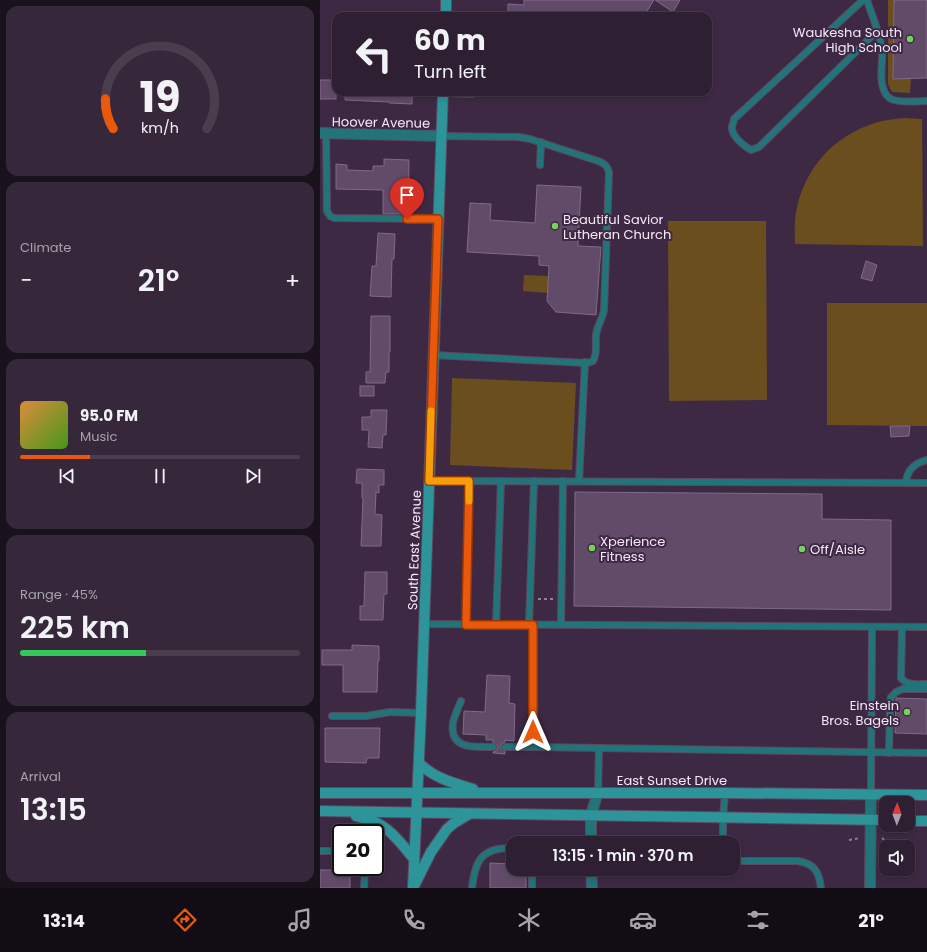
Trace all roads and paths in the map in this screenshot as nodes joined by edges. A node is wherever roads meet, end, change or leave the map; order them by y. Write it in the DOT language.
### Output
graph roads {
  1 [pos="446,0"];
  2 [pos="864,0"];
  3 [pos="867,0"];
  4 [pos="446,12"];
  5 [pos="877,31"];
  6 [pos="443,96"];
  7 [pos="927,101"];
  8 [pos="323,133"];
  9 [pos="441,136"];
  10 [pos="541,142"];
  11 [pos="540,165"];
  12 [pos="438,219"];
  13 [pos="433,355"];
  14 [pos="585,362"];
  15 [pos="927,460"];
  16 [pos="429,481"];
  17 [pos="469,481"];
  18 [pos="501,481"];
  19 [pos="534,481"];
  20 [pos="563,481"];
  21 [pos="579,481"];
  22 [pos="906,483"];
  23 [pos="927,483"];
  24 [pos="530,598"];
  25 [pos="561,600"];
  26 [pos="424,624"];
  27 [pos="466,625"];
  28 [pos="496,625"];
  29 [pos="531,625"];
  30 [pos="561,625"];
  31 [pos="872,627"];
  32 [pos="902,627"];
  33 [pos="927,627"];
  34 [pos="927,684"];
  35 [pos="927,689"];
  36 [pos="461,701"];
  37 [pos="421,713"];
  38 [pos="332,716"];
  39 [pos="493,747"];
  40 [pos="505,747"];
  41 [pos="533,747"];
  42 [pos="599,748"];
  43 [pos="872,752"];
  44 [pos="889,753"];
  45 [pos="927,753"];
  46 [pos="419,763"];
  47 [pos="485,792"];
  48 [pos="598,792"];
  49 [pos="418,793"];
  50 [pos="725,793"];
  51 [pos="320,794"];
  52 [pos="871,794"];
  53 [pos="927,795"];
  54 [pos="322,811"];
  55 [pos="416,813"];
  56 [pos="469,814"];
  57 [pos="591,815"];
  58 [pos="724,818"];
  59 [pos="871,820"];
  60 [pos="879,820"];
  61 [pos="915,821"];
  62 [pos="927,821"];
  63 [pos="591,836"];
  64 [pos="723,836"];
  65 [pos="506,848"];
  66 [pos="320,851"];
  67 [pos="332,851"];
  68 [pos="414,859"];
  69 [pos="740,861"];
  70 [pos="365,876"];
  71 [pos="533,876"];
  72 [pos="591,876"];
  73 [pos="364,888"];
  74 [pos="413,888"];
  75 [pos="472,888"];
  76 [pos="532,888"];
  77 [pos="592,888"];
  78 [pos="820,888"];
  79 [pos="870,888"];
  1 -- 4 [label="main road"];
  2 -- 5 [label="lane"];
  3 -- 5 [label="lane"];
  5 -- 7 [label="lane"];
  6 -- 9 [label="main road, South East Avenue"];
  8 -- 9 [label="street, Hoover Avenue"];
  8 -- 12 [label="lane"];
  9 -- 10 [label="lane"];
  9 -- 12 [label="main road, South East Avenue"];
  10 -- 11 [label="lane"];
  10 -- 14 [label="lane"];
  12 -- 13 [label="main road, South East Avenue"];
  13 -- 14 [label="lane"];
  13 -- 16 [label="main road, South East Avenue"];
  14 -- 21 [label="lane"];
  15 -- 22 [label="lane"];
  16 -- 17 [label="lane"];
  16 -- 26 [label="main road, South East Avenue"];
  17 -- 18 [label="lane"];
  17 -- 27 [label="lane"];
  18 -- 19 [label="lane"];
  18 -- 28 [label="lane"];
  19 -- 20 [label="lane"];
  19 -- 24 [label="lane"];
  20 -- 21 [label="lane"];
  20 -- 25 [label="lane"];
  21 -- 22 [label="lane"];
  22 -- 23 [label="lane"];
  24 -- 25 [label="path"];
  24 -- 29 [label="lane"];
  25 -- 30 [label="lane"];
  26 -- 27 [label="lane"];
  26 -- 37 [label="main road, South East Avenue"];
  27 -- 28 [label="lane"];
  28 -- 29 [label="lane"];
  29 -- 30 [label="lane"];
  29 -- 41 [label="lane"];
  30 -- 31 [label="lane"];
  31 -- 32 [label="lane"];
  31 -- 43 [label="lane"];
  32 -- 33 [label="lane"];
  32 -- 34 [label="lane"];
  35 -- 44 [label="lane"];
  36 -- 39 [label="lane"];
  37 -- 38 [label="lane"];
  37 -- 46 [label="main road, South East Avenue"];
  40 -- 41 [label="lane"];
  41 -- 42 [label="lane"];
  42 -- 43 [label="lane"];
  42 -- 48 [label="lane"];
  43 -- 44 [label="lane"];
  43 -- 52 [label="lane"];
  44 -- 45 [label="lane"];
  46 -- 47 [label="main road"];
  46 -- 49 [label="main road, South East Avenue"];
  47 -- 48 [label="main road, East Sunset Drive"];
  47 -- 49 [label="main road, East Sunset Drive"];
  48 -- 50 [label="main road, East Sunset Drive"];
  48 -- 57 [label="street"];
  49 -- 51 [label="main road, East Sunset Drive"];
  49 -- 55 [label="main road, South East Avenue"];
  50 -- 52 [label="main road, East Sunset Drive"];
  50 -- 58 [label="lane"];
  52 -- 53 [label="main road, East Sunset Drive"];
  52 -- 59 [label="street"];
  54 -- 55 [label="main road"];
  54 -- 68 [label="main road"];
  55 -- 56 [label="main road"];
  55 -- 68 [label="main road, South East Avenue"];
  56 -- 57 [label="main road"];
  56 -- 74 [label="main road"];
  57 -- 58 [label="main road"];
  57 -- 63 [label="street"];
  58 -- 59 [label="main road"];
  58 -- 64 [label="lane"];
  59 -- 60 [label="main road"];
  59 -- 79 [label="street"];
  61 -- 62 [label="main road"];
  65 -- 75 [label="lane"];
  66 -- 67 [label="lane"];
  68 -- 74 [label="main road, South East Avenue"];
  69 -- 78 [label="lane"];
  70 -- 73 [label="lane"];
  71 -- 76 [label="lane"];
  72 -- 77 [label="street"];
}
